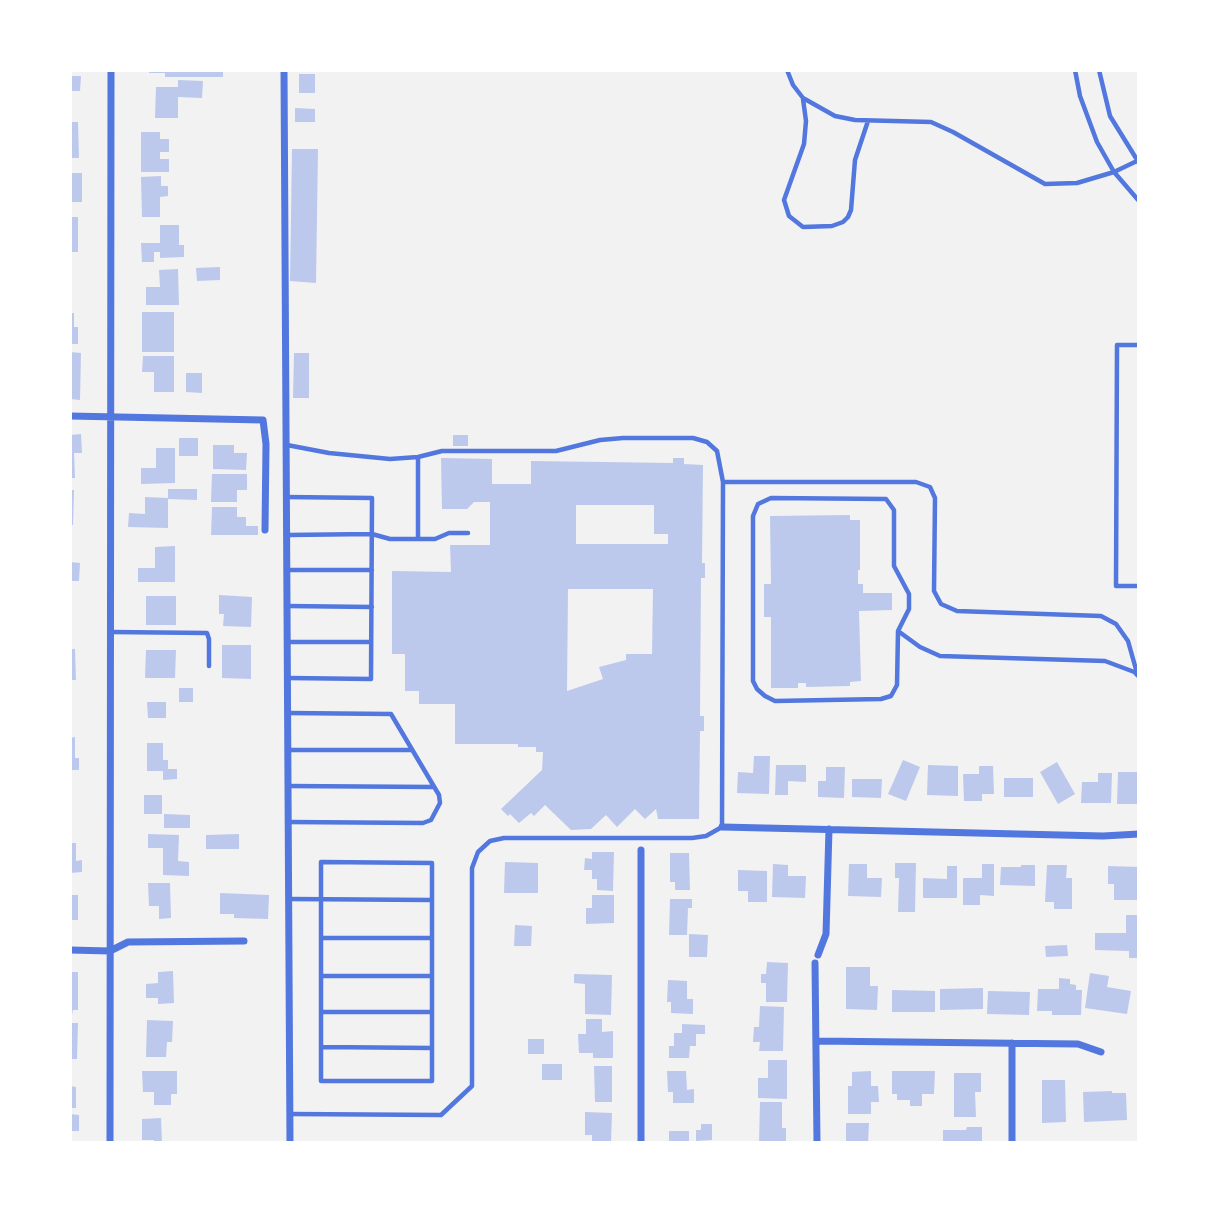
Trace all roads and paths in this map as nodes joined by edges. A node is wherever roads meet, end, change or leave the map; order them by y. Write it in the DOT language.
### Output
graph roads {
  1 [pos="111,70"];
  2 [pos="284,70"];
  3 [pos="787,70"];
  4 [pos="1075,70"];
  5 [pos="1099,70"];
  6 [pos="803,99"];
  7 [pos="869,121"];
  8 [pos="1138,161"];
  9 [pos="1114,172"];
  10 [pos="1139,201"];
  11 [pos="1139,345"];
  12 [pos="70,416"];
  13 [pos="111,417"];
  14 [pos="286,445"];
  15 [pos="418,457"];
  16 [pos="723,482"];
  17 [pos="286,497"];
  18 [pos="265,530"];
  19 [pos="468,533"];
  20 [pos="372,534"];
  21 [pos="286,535"];
  22 [pos="418,540"];
  23 [pos="286,570"];
  24 [pos="372,570"];
  25 [pos="1139,586"];
  26 [pos="286,606"];
  27 [pos="372,607"];
  28 [pos="898,631"];
  29 [pos="111,632"];
  30 [pos="287,642"];
  31 [pos="371,642"];
  32 [pos="209,666"];
  33 [pos="1138,674"];
  34 [pos="287,678"];
  35 [pos="287,713"];
  36 [pos="287,750"];
  37 [pos="413,750"];
  38 [pos="287,786"];
  39 [pos="435,787"];
  40 [pos="287,822"];
  41 [pos="722,827"];
  42 [pos="829,830"];
  43 [pos="1139,834"];
  44 [pos="640,850"];
  45 [pos="288,899"];
  46 [pos="321,899"];
  47 [pos="432,900"];
  48 [pos="321,938"];
  49 [pos="432,938"];
  50 [pos="244,941"];
  51 [pos="70,950"];
  52 [pos="110,951"];
  53 [pos="321,976"];
  54 [pos="432,976"];
  55 [pos="321,1012"];
  56 [pos="432,1012"];
  57 [pos="817,1041"];
  58 [pos="1012,1043"];
  59 [pos="321,1047"];
  60 [pos="432,1048"];
  61 [pos="1101,1052"];
  62 [pos="290,1114"];
  63 [pos="110,1143"];
  64 [pos="290,1143"];
  65 [pos="641,1143"];
  66 [pos="817,1143"];
  67 [pos="1012,1143"];
  1 -- 13 [label="street"];
  2 -- 14 [label="street"];
  3 -- 6 [label="lane"];
  4 -- 9 [label="lane"];
  5 -- 8 [label="lane"];
  6 -- 7 [label="lane"];
  6 -- 7 [label="lane"];
  7 -- 9 [label="lane"];
  8 -- 9 [label="lane"];
  9 -- 10 [label="lane"];
  11 -- 25 [label="lane"];
  12 -- 13 [label="street"];
  13 -- 18 [label="street"];
  13 -- 29 [label="street"];
  14 -- 15 [label="lane"];
  14 -- 17 [label="street"];
  15 -- 16 [label="lane"];
  15 -- 22 [label="lane"];
  16 -- 33 [label="lane"];
  16 -- 41 [label="lane"];
  17 -- 20 [label="lane"];
  17 -- 21 [label="street"];
  19 -- 22 [label="lane"];
  20 -- 21 [label="lane"];
  20 -- 22 [label="lane"];
  20 -- 24 [label="lane"];
  21 -- 23 [label="street"];
  23 -- 24 [label="lane"];
  23 -- 26 [label="street"];
  24 -- 27 [label="lane"];
  26 -- 27 [label="lane"];
  26 -- 30 [label="street"];
  27 -- 31 [label="lane"];
  28 -- 28 [label="lane"];
  28 -- 33 [label="lane"];
  29 -- 32 [label="lane"];
  29 -- 52 [label="street"];
  30 -- 31 [label="lane"];
  30 -- 34 [label="street"];
  31 -- 34 [label="lane"];
  34 -- 35 [label="street"];
  35 -- 36 [label="street"];
  35 -- 37 [label="lane"];
  36 -- 37 [label="lane"];
  36 -- 38 [label="street"];
  37 -- 39 [label="lane"];
  38 -- 39 [label="lane"];
  38 -- 40 [label="street"];
  39 -- 40 [label="lane"];
  40 -- 45 [label="street"];
  41 -- 42 [label="street"];
  41 -- 62 [label="lane"];
  42 -- 43 [label="street"];
  42 -- 57 [label="street"];
  44 -- 65 [label="street"];
  45 -- 46 [label="lane"];
  45 -- 62 [label="street"];
  46 -- 47 [label="lane"];
  46 -- 47 [label="lane"];
  46 -- 48 [label="lane"];
  47 -- 49 [label="lane"];
  48 -- 49 [label="lane"];
  48 -- 53 [label="lane"];
  49 -- 54 [label="lane"];
  50 -- 52 [label="street"];
  51 -- 52 [label="street"];
  52 -- 63 [label="street"];
  53 -- 54 [label="lane"];
  53 -- 55 [label="lane"];
  54 -- 56 [label="lane"];
  55 -- 56 [label="lane"];
  55 -- 59 [label="lane"];
  56 -- 60 [label="lane"];
  57 -- 58 [label="street"];
  57 -- 66 [label="street"];
  58 -- 61 [label="street"];
  58 -- 67 [label="street"];
  59 -- 60 [label="lane"];
  59 -- 60 [label="lane"];
  62 -- 64 [label="street"];
}
